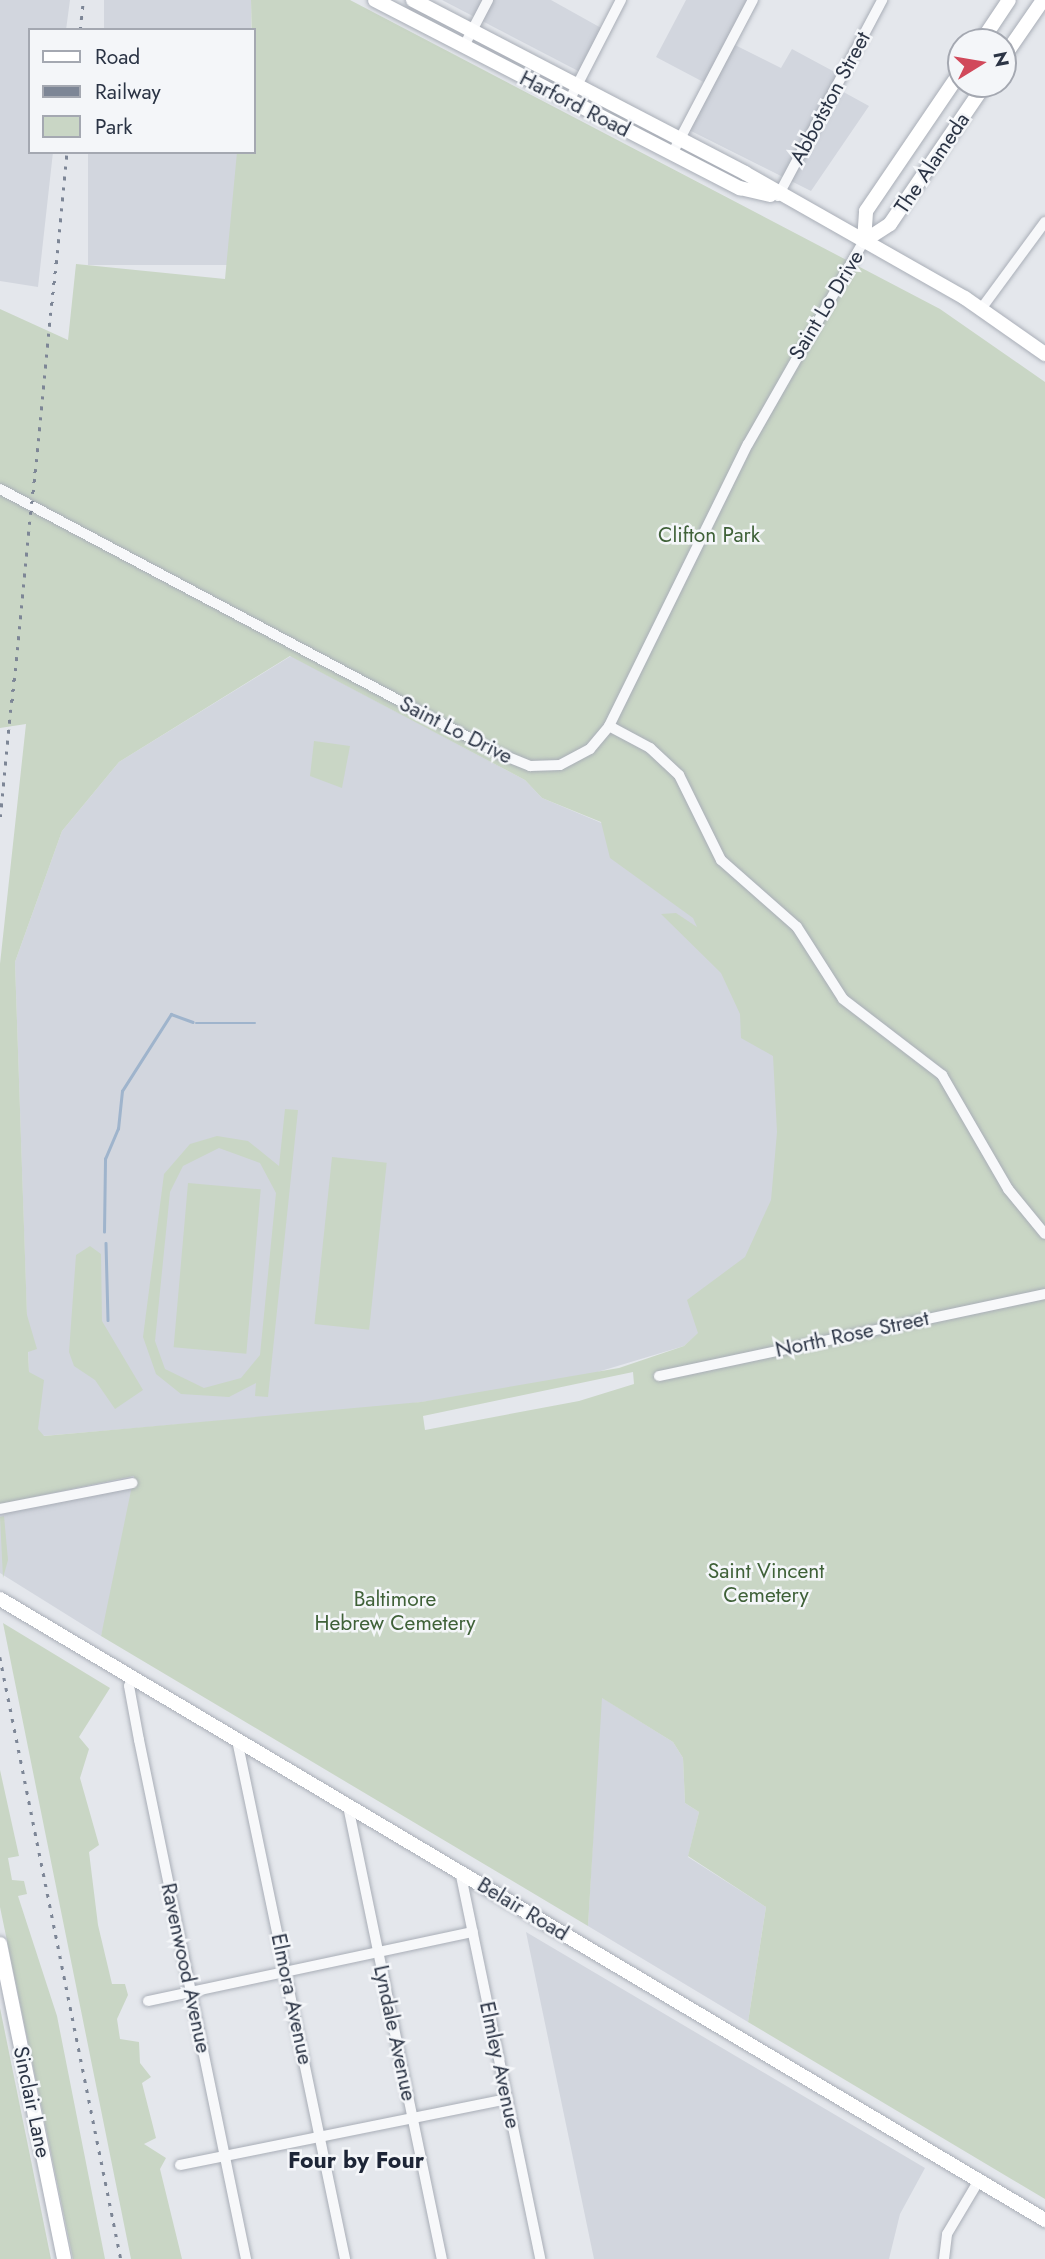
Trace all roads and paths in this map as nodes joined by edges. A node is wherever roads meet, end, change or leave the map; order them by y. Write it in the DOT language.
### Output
graph roads {
  1 [pos="375,0"];
  2 [pos="413,0"];
  3 [pos="488,0"];
  4 [pos="621,0"];
  5 [pos="753,0"];
  6 [pos="883,0"];
  7 [pos="1009,0"];
  8 [pos="1043,0"];
  9 [pos="990,28"];
  10 [pos="472,30"];
  11 [pos="1017,38"];
  12 [pos="464,46"];
  13 [pos="577,85"];
  14 [pos="947,92"];
  15 [pos="976,98"];
  16 [pos="569,100"];
  17 [pos="680,138"];
  18 [pos="672,154"];
  19 [pos="778,197"];
  20 [pos="1045,222"];
  21 [pos="864,241"];
  22 [pos="981,309"];
  23 [pos="1045,354"];
  24 [pos="0,489"];
  25 [pos="609,726"];
  26 [pos="1045,1234"];
  27 [pos="1045,1294"];
  28 [pos="659,1376"];
  29 [pos="132,1483"];
  30 [pos="0,1509"];
  31 [pos="0,1599"];
  32 [pos="134,1678"];
  33 [pos="237,1740"];
  34 [pos="348,1806"];
  35 [pos="460,1871"];
  36 [pos="472,1932"];
  37 [pos="0,1944"];
  38 [pos="379,1952"];
  39 [pos="286,1972"];
  40 [pos="191,1992"];
  41 [pos="148,2001"];
  42 [pos="507,2099"];
  43 [pos="413,2117"];
  44 [pos="320,2136"];
  45 [pos="225,2155"];
  46 [pos="180,2165"];
  47 [pos="979,2180"];
  48 [pos="1045,2220"];
  49 [pos="65,2259"];
  50 [pos="246,2259"];
  51 [pos="345,2259"];
  52 [pos="442,2259"];
  53 [pos="540,2259"];
  54 [pos="944,2259"];
  1 -- 12 [label="main road, Harford Road"];
  2 -- 10 [label="main road, Harford Road"];
  3 -- 10 [label="street"];
  4 -- 13 [label="street"];
  5 -- 17 [label="street"];
  6 -- 19 [label="street, Abbotston Street"];
  7 -- 9 [label="main road"];
  8 -- 11 [label="main road"];
  10 -- 12 [label="street"];
  10 -- 13 [label="main road, Harford Road"];
  12 -- 16 [label="main road, Harford Road"];
  13 -- 16 [label="street"];
  13 -- 17 [label="main road, Harford Road"];
  14 -- 21 [label="main road, The Alameda"];
  15 -- 21 [label="main road, The Alameda"];
  16 -- 18 [label="main road, Harford Road"];
  17 -- 18 [label="street"];
  17 -- 19 [label="main road, Harford Road"];
  18 -- 19 [label="main road, Harford Road"];
  19 -- 21 [label="main road, Harford Road"];
  20 -- 22 [label="street"];
  21 -- 22 [label="main road, Harford Road"];
  21 -- 25 [label="street, Saint Lo Drive"];
  22 -- 23 [label="main road, Harford Road"];
  24 -- 25 [label="street, Saint Lo Drive"];
  25 -- 26 [label="street"];
  27 -- 28 [label="street, North Rose Street"];
  29 -- 30 [label="street"];
  31 -- 32 [label="main road, Belair Road"];
  32 -- 33 [label="main road, Belair Road"];
  32 -- 40 [label="street, Ravenwood Avenue"];
  33 -- 34 [label="main road, Belair Road"];
  33 -- 39 [label="street, Elmora Avenue"];
  34 -- 35 [label="main road, Belair Road"];
  34 -- 38 [label="street, Lyndale Avenue"];
  35 -- 36 [label="street, Elmley Avenue"];
  35 -- 47 [label="main road, Belair Road"];
  36 -- 38 [label="street"];
  36 -- 42 [label="street, Elmley Avenue"];
  37 -- 49 [label="main road, Sinclair Lane"];
  38 -- 39 [label="street"];
  38 -- 43 [label="street, Lyndale Avenue"];
  39 -- 40 [label="street"];
  39 -- 44 [label="street, Elmora Avenue"];
  40 -- 41 [label="street"];
  40 -- 45 [label="street, Ravenwood Avenue"];
  42 -- 43 [label="street"];
  42 -- 53 [label="street, Elmley Avenue"];
  43 -- 44 [label="street"];
  43 -- 52 [label="street, Lyndale Avenue"];
  44 -- 45 [label="street"];
  44 -- 51 [label="street, Elmora Avenue"];
  45 -- 46 [label="street"];
  45 -- 50 [label="street, Ravenwood Avenue"];
  47 -- 48 [label="main road, Belair Road"];
  47 -- 54 [label="street"];
}
